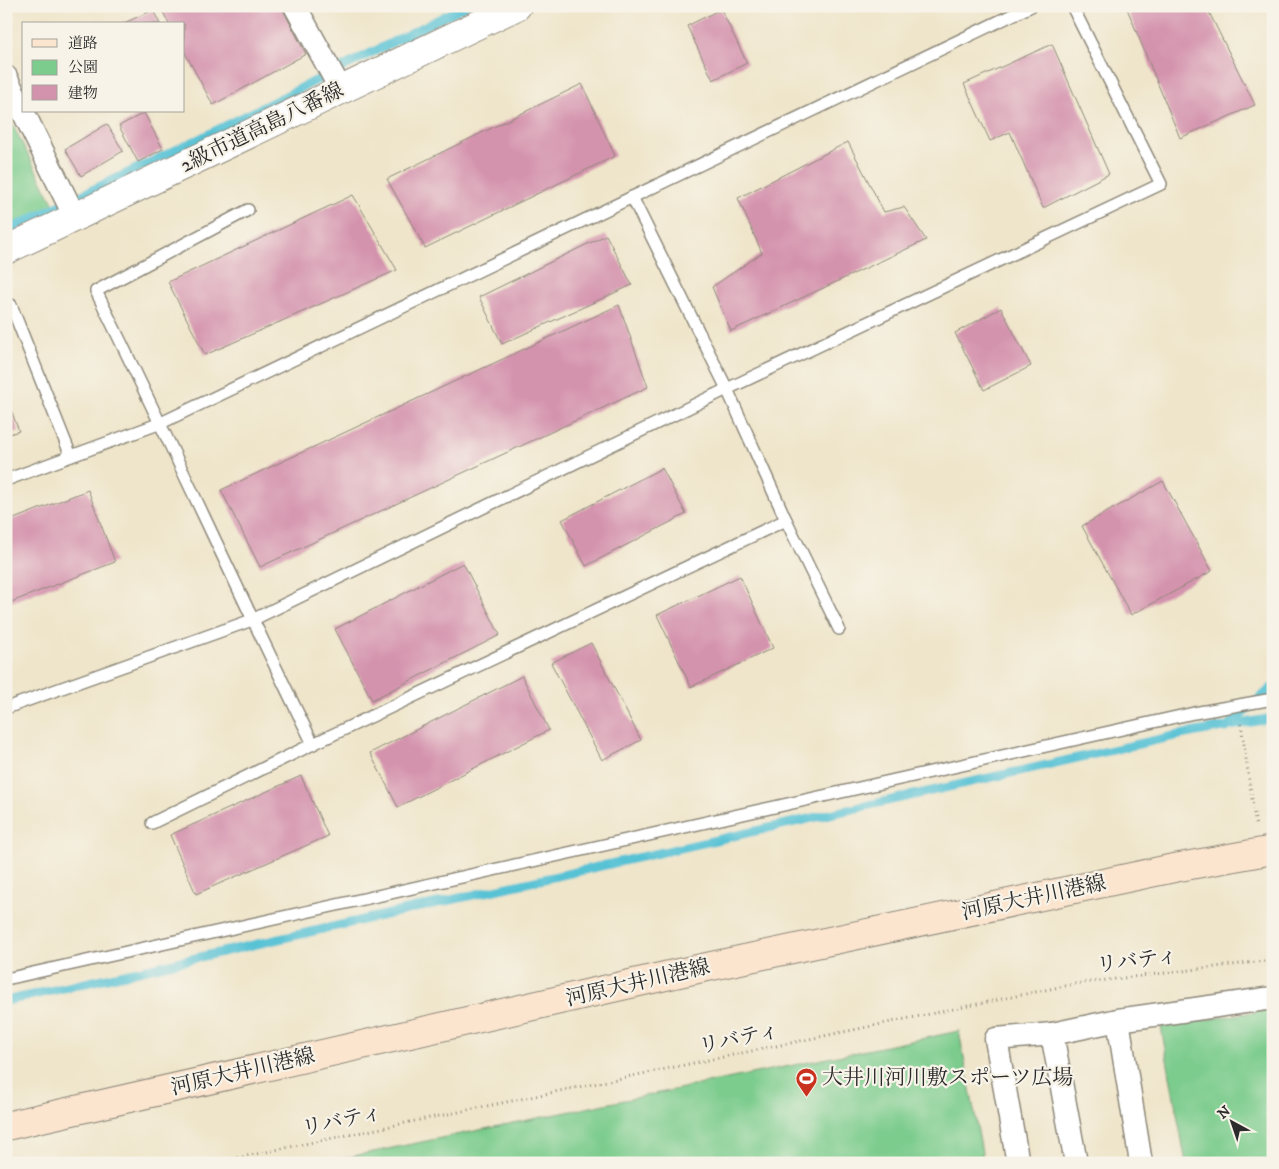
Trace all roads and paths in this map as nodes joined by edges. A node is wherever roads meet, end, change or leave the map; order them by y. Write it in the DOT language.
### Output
graph roads {
  1 [pos="295,6"];
  2 [pos="517,6"];
  3 [pos="1031,6"];
  4 [pos="1072,6"];
  5 [pos="6,77"];
  6 [pos="340,90"];
  7 [pos="22,110"];
  8 [pos="23,112"];
  9 [pos="632,198"];
  10 [pos="248,210"];
  11 [pos="75,218"];
  12 [pos="6,250"];
  13 [pos="6,307"];
  14 [pos="727,389"];
  15 [pos="161,423"];
  16 [pos="71,456"];
  17 [pos="6,480"];
  18 [pos="786,520"];
  19 [pos="252,620"];
  20 [pos="839,629"];
  21 [pos="1273,699"];
  22 [pos="1238,705"];
  23 [pos="6,708"];
  24 [pos="313,744"];
  25 [pos="152,823"];
  26 [pos="1266,851"];
  27 [pos="1273,960"];
  28 [pos="6,979"];
  29 [pos="1273,998"];
  30 [pos="1118,1020"];
  31 [pos="1052,1034"];
  32 [pos="6,1126"];
  33 [pos="214,1163"];
  34 [pos="1018,1163"];
  35 [pos="1076,1163"];
  36 [pos="1141,1163"];
  1 -- 6 [label="street"];
  2 -- 6 [label="street, 2級市道高島八番線"];
  3 -- 9 [label="lane"];
  4 -- 14 [label="lane"];
  5 -- 7 [label="street"];
  6 -- 11 [label="street, 2級市道高島八番線"];
  8 -- 11 [label="street"];
  9 -- 14 [label="lane"];
  9 -- 15 [label="lane"];
  10 -- 15 [label="lane"];
  11 -- 12 [label="street, 2級市道高島八番線"];
  13 -- 16 [label="lane"];
  14 -- 18 [label="lane"];
  14 -- 19 [label="lane"];
  15 -- 16 [label="lane"];
  15 -- 19 [label="lane"];
  16 -- 17 [label="lane"];
  18 -- 20 [label="lane"];
  18 -- 24 [label="lane"];
  19 -- 23 [label="lane"];
  19 -- 24 [label="lane"];
  21 -- 22 [label="lane"];
  22 -- 26 [label="path"];
  22 -- 28 [label="lane"];
  24 -- 25 [label="lane"];
  26 -- 32 [label="main road, 河原大井川港線"];
  27 -- 33 [label="path, リバティ"];
  29 -- 30 [label="street"];
  30 -- 31 [label="street"];
  30 -- 36 [label="street"];
  31 -- 34 [label="street"];
  31 -- 35 [label="street"];
}
